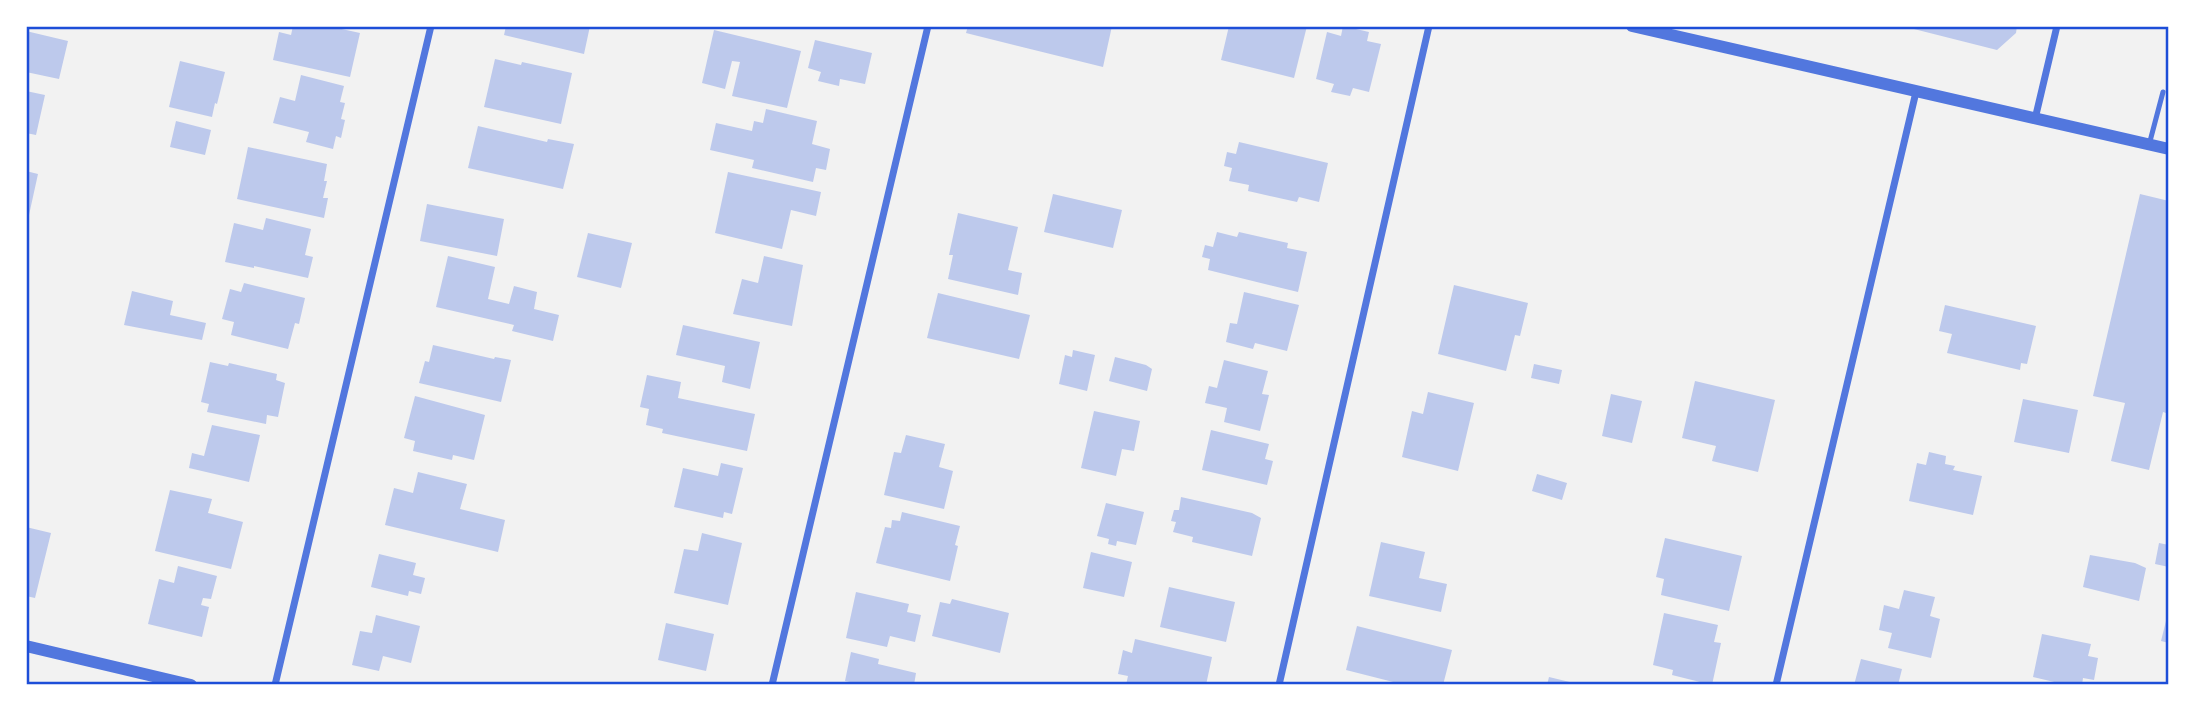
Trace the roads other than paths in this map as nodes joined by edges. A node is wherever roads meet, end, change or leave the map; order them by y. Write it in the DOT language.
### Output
graph roads {
  1 [pos="431,26"];
  2 [pos="928,26"];
  3 [pos="1429,26"];
  4 [pos="1632,26"];
  5 [pos="2057,26"];
  6 [pos="1686,32"];
  7 [pos="1916,92"];
  8 [pos="2163,92"];
  9 [pos="2035,119"];
  10 [pos="2149,145"];
  11 [pos="2169,149"];
  12 [pos="26,646"];
  13 [pos="191,685"];
  14 [pos="275,685"];
  15 [pos="772,685"];
  16 [pos="1279,685"];
  17 [pos="1776,685"];
  1 -- 14 [label="street"];
  2 -- 15 [label="street"];
  3 -- 16 [label="street"];
  4 -- 6 [label="street"];
  5 -- 9 [label="street"];
  6 -- 7 [label="street"];
  7 -- 9 [label="street"];
  7 -- 17 [label="street"];
  8 -- 10 [label="lane"];
  9 -- 10 [label="street"];
  10 -- 11 [label="street"];
  12 -- 13 [label="street"];
}
